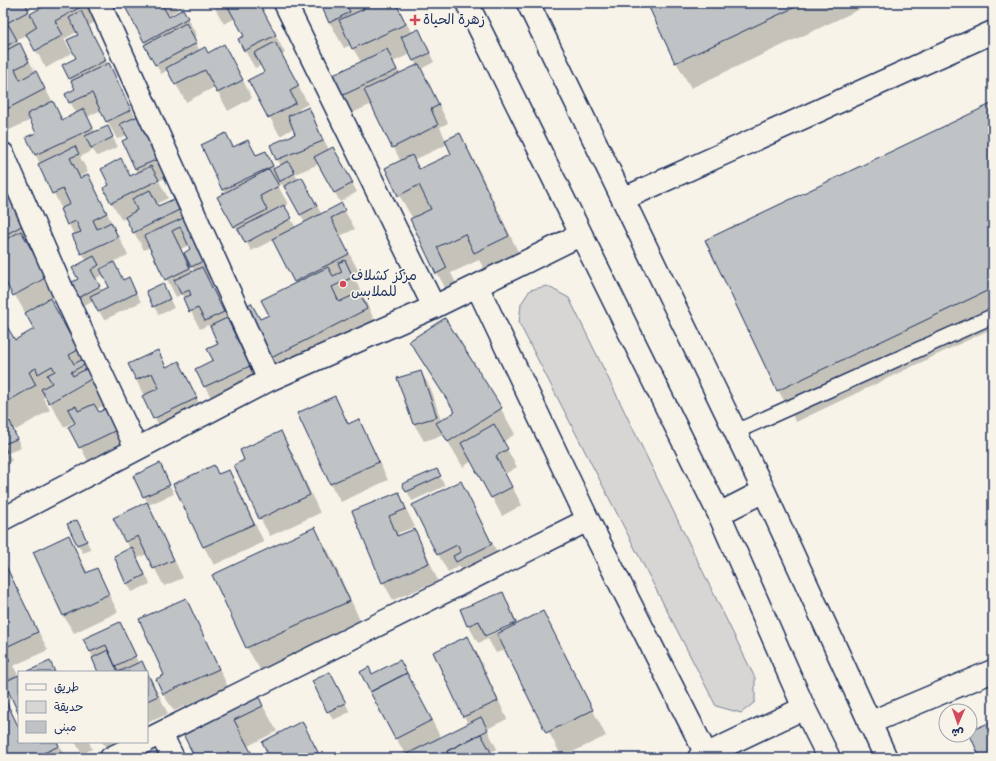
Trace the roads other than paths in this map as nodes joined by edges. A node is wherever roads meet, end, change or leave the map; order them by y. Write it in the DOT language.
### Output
graph roads {
  1 [pos="99,3"];
  2 [pos="285,3"];
  3 [pos="467,3"];
  4 [pos="528,3"];
  5 [pos="993,32"];
  6 [pos="3,154"];
  7 [pos="623,199"];
  8 [pos="580,235"];
  9 [pos="477,286"];
  10 [pos="434,307"];
  11 [pos="993,316"];
  12 [pos="269,380"];
  13 [pos="735,432"];
  14 [pos="136,448"];
  15 [pos="764,491"];
  16 [pos="5,512"];
  17 [pos="719,514"];
  18 [pos="588,520"];
  19 [pos="993,671"];
  20 [pos="804,708"];
  21 [pos="868,722"];
  22 [pos="151,739"];
  23 [pos="143,743"];
  24 [pos="702,756"];
  25 [pos="111,758"];
  26 [pos="173,758"];
  27 [pos="828,758"];
  28 [pos="886,758"];
  1 -- 12 [label="street"];
  2 -- 10 [label="street"];
  3 -- 8 [label="street"];
  4 -- 7 [label="street"];
  5 -- 7 [label="street"];
  6 -- 14 [label="street"];
  7 -- 13 [label="street"];
  8 -- 9 [label="street"];
  8 -- 17 [label="street"];
  9 -- 10 [label="street"];
  9 -- 18 [label="street"];
  10 -- 12 [label="street"];
  11 -- 13 [label="lane"];
  12 -- 14 [label="street"];
  13 -- 15 [label="street"];
  14 -- 16 [label="street"];
  15 -- 17 [label="street"];
  15 -- 21 [label="street"];
  17 -- 20 [label="street"];
  18 -- 22 [label="street"];
  18 -- 24 [label="street"];
  19 -- 21 [label="street"];
  20 -- 24 [label="street"];
  20 -- 27 [label="street"];
  21 -- 28 [label="street"];
  22 -- 26 [label="street"];
  23 -- 25 [label="street"];
}
